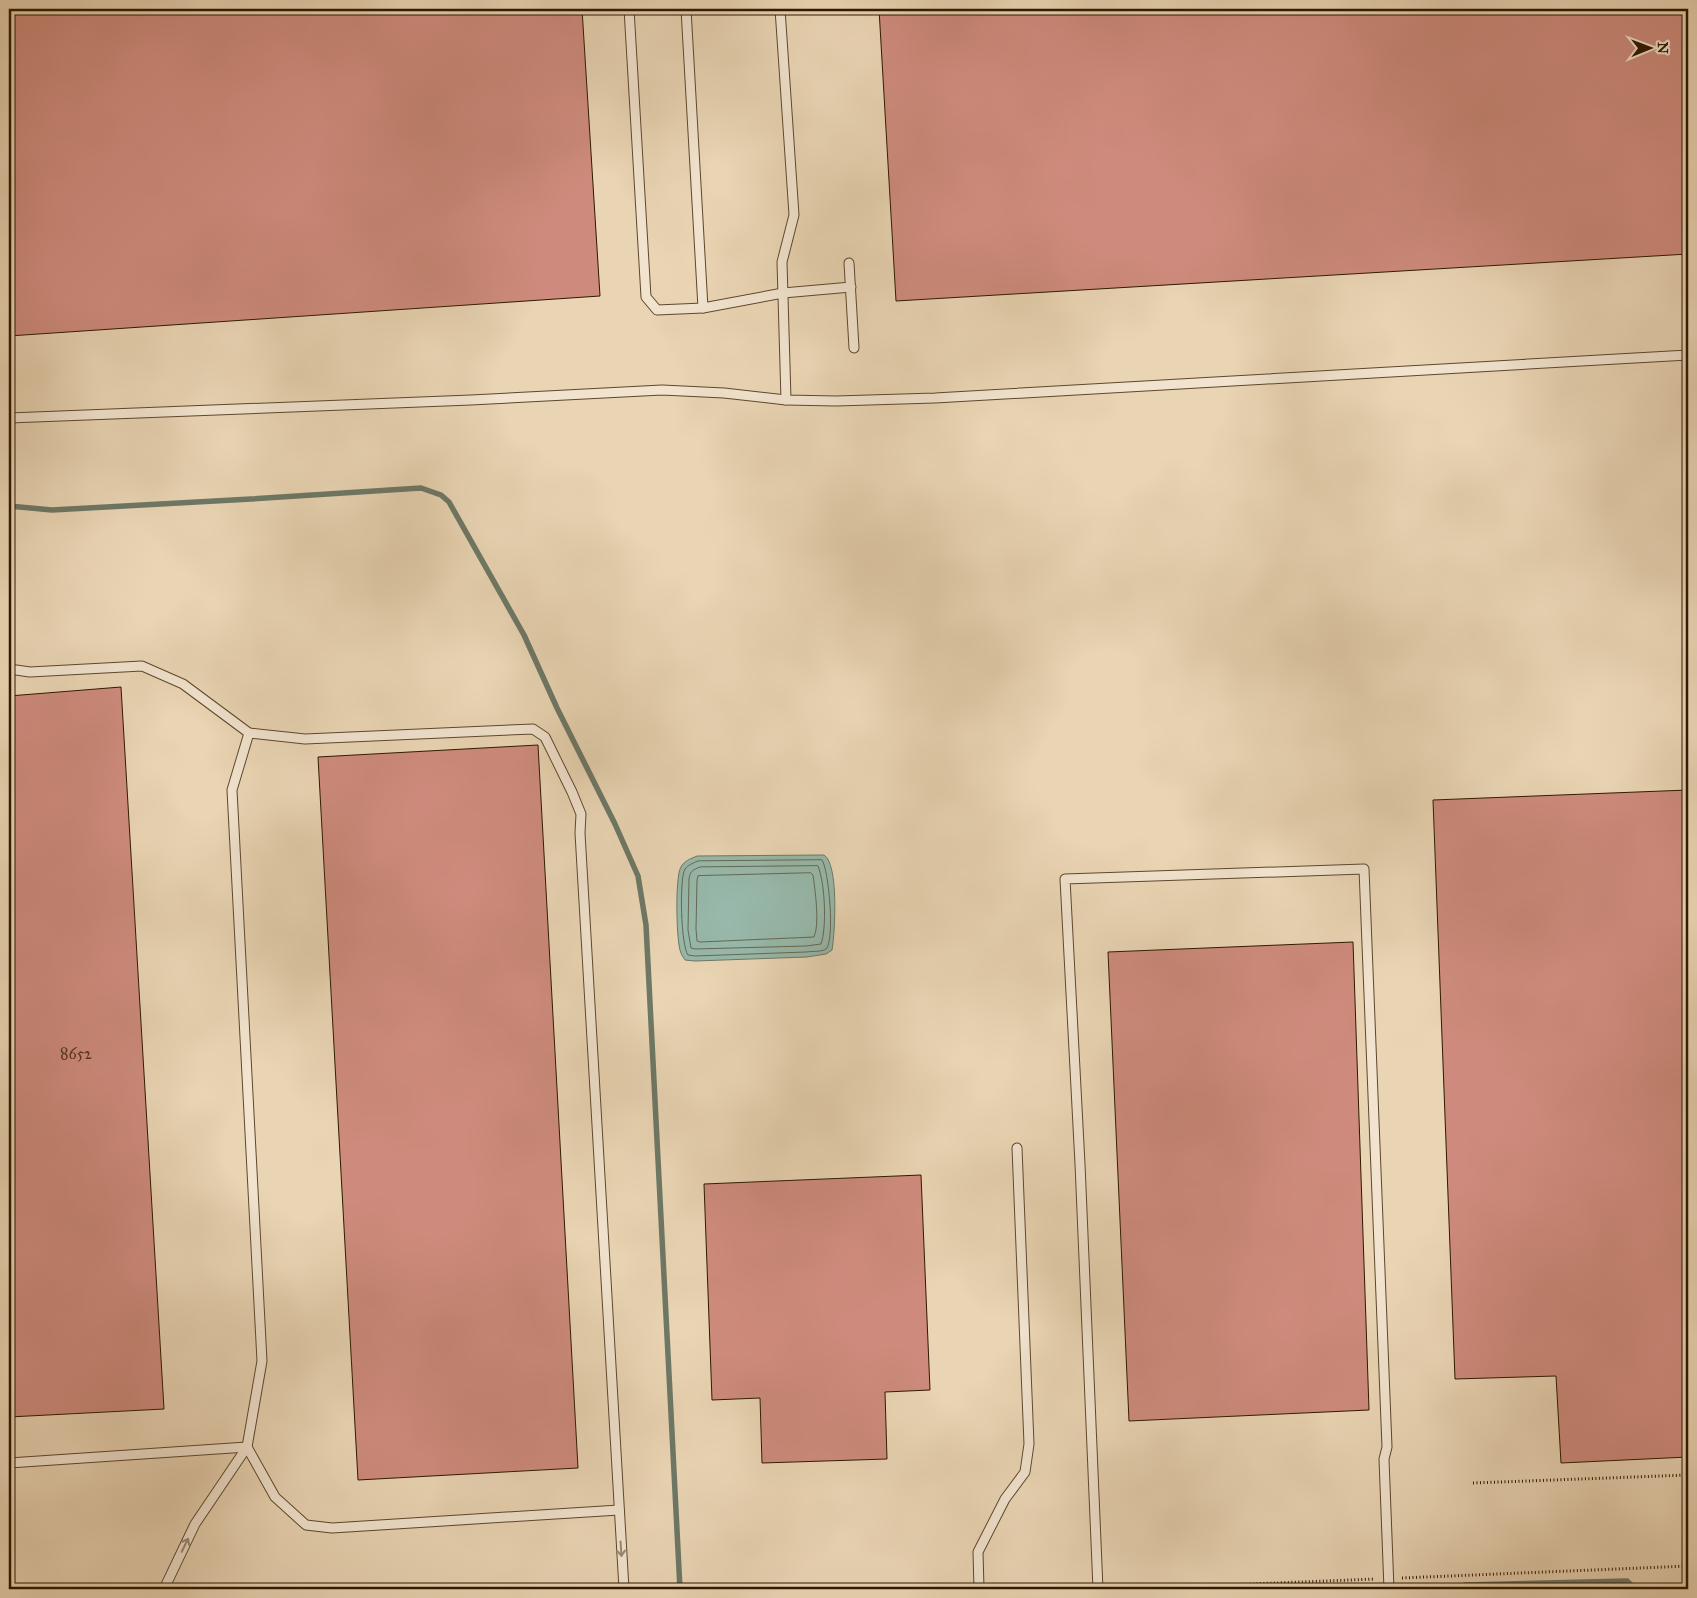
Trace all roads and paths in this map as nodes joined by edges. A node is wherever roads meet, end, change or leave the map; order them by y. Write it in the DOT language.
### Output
graph roads {
  1 [pos="629,9"];
  2 [pos="686,9"];
  3 [pos="780,9"];
  4 [pos="850,263"];
  5 [pos="851,287"];
  6 [pos="783,293"];
  7 [pos="703,308"];
  8 [pos="854,348"];
  9 [pos="1688,355"];
  10 [pos="786,400"];
  11 [pos="9,418"];
  12 [pos="9,669"];
  13 [pos="249,733"];
  14 [pos="1017,1148"];
  15 [pos="247,1447"];
  16 [pos="9,1463"];
  17 [pos="1688,1475"];
  18 [pos="1474,1483"];
  19 [pos="619,1510"];
  20 [pos="1688,1566"];
  21 [pos="1389,1579"];
  22 [pos="164,1589"];
  23 [pos="624,1589"];
  24 [pos="979,1589"];
  25 [pos="1098,1589"];
  26 [pos="1126,1589"];
  27 [pos="1390,1589"];
  1 -- 7 [label="lane"];
  2 -- 7 [label="lane"];
  3 -- 6 [label="lane"];
  4 -- 5 [label="lane"];
  5 -- 6 [label="lane"];
  5 -- 8 [label="lane"];
  6 -- 7 [label="lane"];
  6 -- 10 [label="lane"];
  9 -- 10 [label="lane"];
  10 -- 11 [label="lane"];
  12 -- 13 [label="lane"];
  13 -- 15 [label="lane"];
  13 -- 19 [label="lane"];
  14 -- 24 [label="lane"];
  15 -- 16 [label="lane"];
  15 -- 19 [label="lane"];
  22 -- 15 [label="lane, one-way"];
  17 -- 18 [label="path"];
  19 -- 23 [label="lane, one-way"];
  20 -- 21 [label="path"];
  21 -- 25 [label="lane"];
  21 -- 26 [label="path"];
  21 -- 27 [label="lane"];
}
